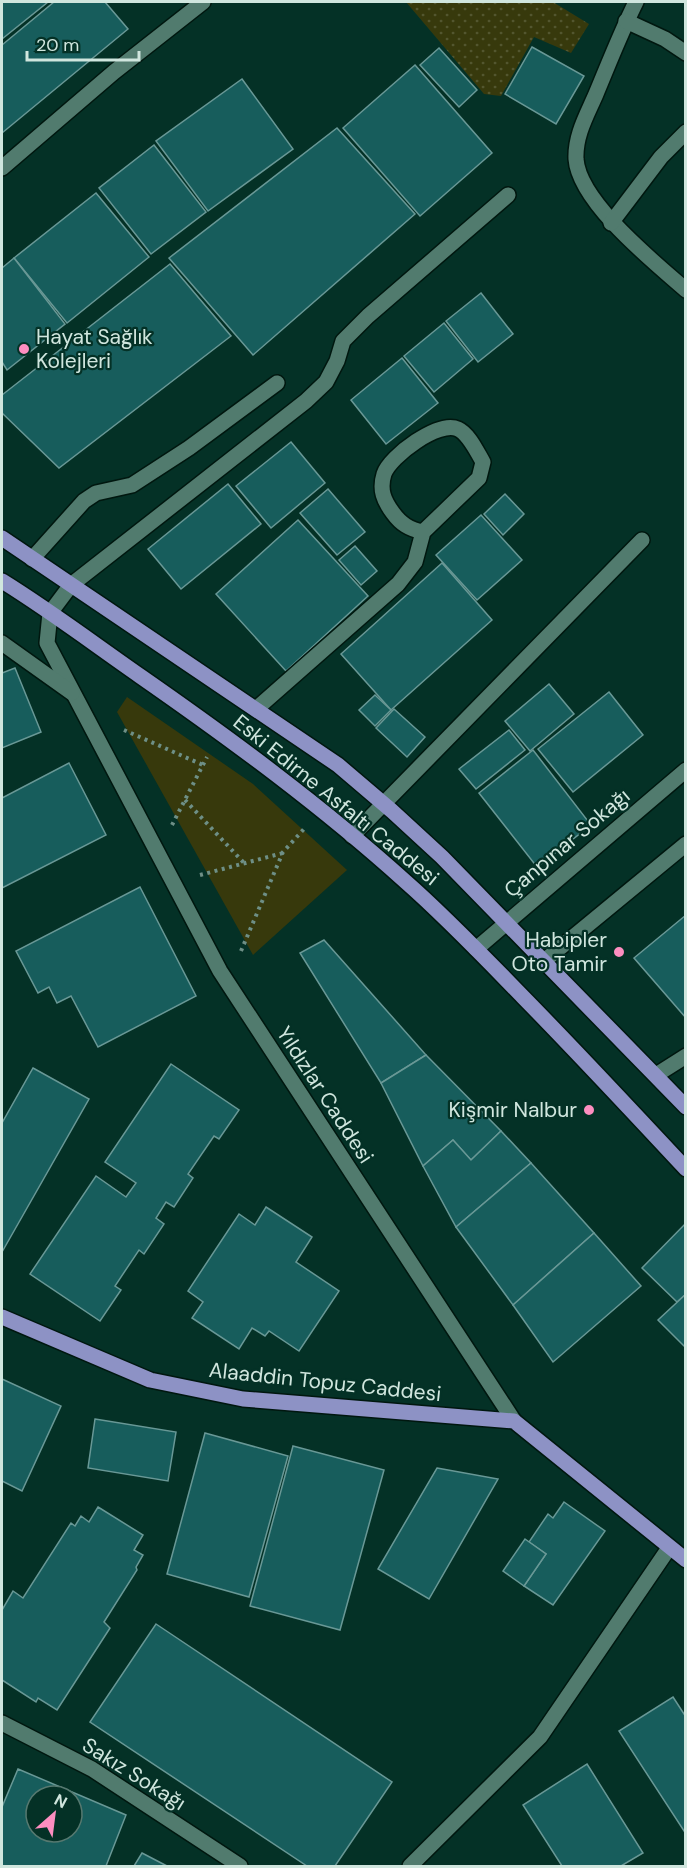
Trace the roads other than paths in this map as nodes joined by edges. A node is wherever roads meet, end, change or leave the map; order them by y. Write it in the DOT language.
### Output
graph roads {
  1 [pos="203,2"];
  2 [pos="636,2"];
  3 [pos="626,21"];
  4 [pos="686,53"];
  5 [pos="686,132"];
  6 [pos="2,168"];
  7 [pos="508,195"];
  8 [pos="611,223"];
  9 [pos="686,290"];
  10 [pos="277,383"];
  11 [pos="423,532"];
  12 [pos="2,538"];
  13 [pos="642,540"];
  14 [pos="32,559"];
  15 [pos="2,581"];
  16 [pos="71,585"];
  17 [pos="50,612"];
  18 [pos="2,643"];
  19 [pos="74,695"];
  20 [pos="256,709"];
  21 [pos="686,770"];
  22 [pos="384,805"];
  23 [pos="352,836"];
  24 [pos="686,844"];
  25 [pos="505,922"];
  26 [pos="476,949"];
  27 [pos="544,961"];
  28 [pos="686,1056"];
  29 [pos="656,1076"];
  30 [pos="686,1107"];
  31 [pos="686,1169"];
  32 [pos="2,1317"];
  33 [pos="514,1421"];
  34 [pos="669,1548"];
  35 [pos="686,1560"];
  36 [pos="2,1723"];
  37 [pos="240,1866"];
  38 [pos="410,1866"];
  1 -- 6 [label="street"];
  2 -- 3 [label="street"];
  3 -- 4 [label="street"];
  3 -- 8 [label="street"];
  5 -- 8 [label="street"];
  7 -- 16 [label="street"];
  8 -- 9 [label="street"];
  10 -- 14 [label="street"];
  11 -- 11 [label="street"];
  11 -- 20 [label="street"];
  12 -- 14 [label="main road, Eski Edirne Asfaltı Caddesi"];
  13 -- 22 [label="street"];
  14 -- 16 [label="main road, Eski Edirne Asfaltı Caddesi"];
  15 -- 17 [label="main road, Eski Edirne Asfaltı Caddesi"];
  16 -- 17 [label="street"];
  16 -- 20 [label="main road, Eski Edirne Asfaltı Caddesi"];
  17 -- 19 [label="street, Yıldızlar Caddesi"];
  17 -- 23 [label="main road, Eski Edirne Asfaltı Caddesi"];
  18 -- 19 [label="street"];
  19 -- 33 [label="street, Yıldızlar Caddesi"];
  20 -- 22 [label="main road, Eski Edirne Asfaltı Caddesi"];
  21 -- 25 [label="street, Çanpınar Sokağı"];
  22 -- 23 [label="street"];
  22 -- 25 [label="main road, Eski Edirne Asfaltı Caddesi"];
  23 -- 26 [label="main road, Eski Edirne Asfaltı Caddesi"];
  24 -- 27 [label="street"];
  25 -- 26 [label="street, Çanpınar Sokağı"];
  25 -- 27 [label="main road, Eski Edirne Asfaltı Caddesi"];
  26 -- 31 [label="main road, Eski Edirne Asfaltı Caddesi"];
  27 -- 29 [label="main road, Eski Edirne Asfaltı Caddesi"];
  28 -- 29 [label="street"];
  29 -- 30 [label="main road, Eski Edirne Asfaltı Caddesi"];
  32 -- 33 [label="main road, Alaaddin Topuz Caddesi"];
  33 -- 34 [label="main road, Yıldızlar Caddesi"];
  34 -- 35 [label="main road, Yıldızlar Caddesi"];
  34 -- 38 [label="street"];
  36 -- 37 [label="street, Sakız Sokağı"];
}
